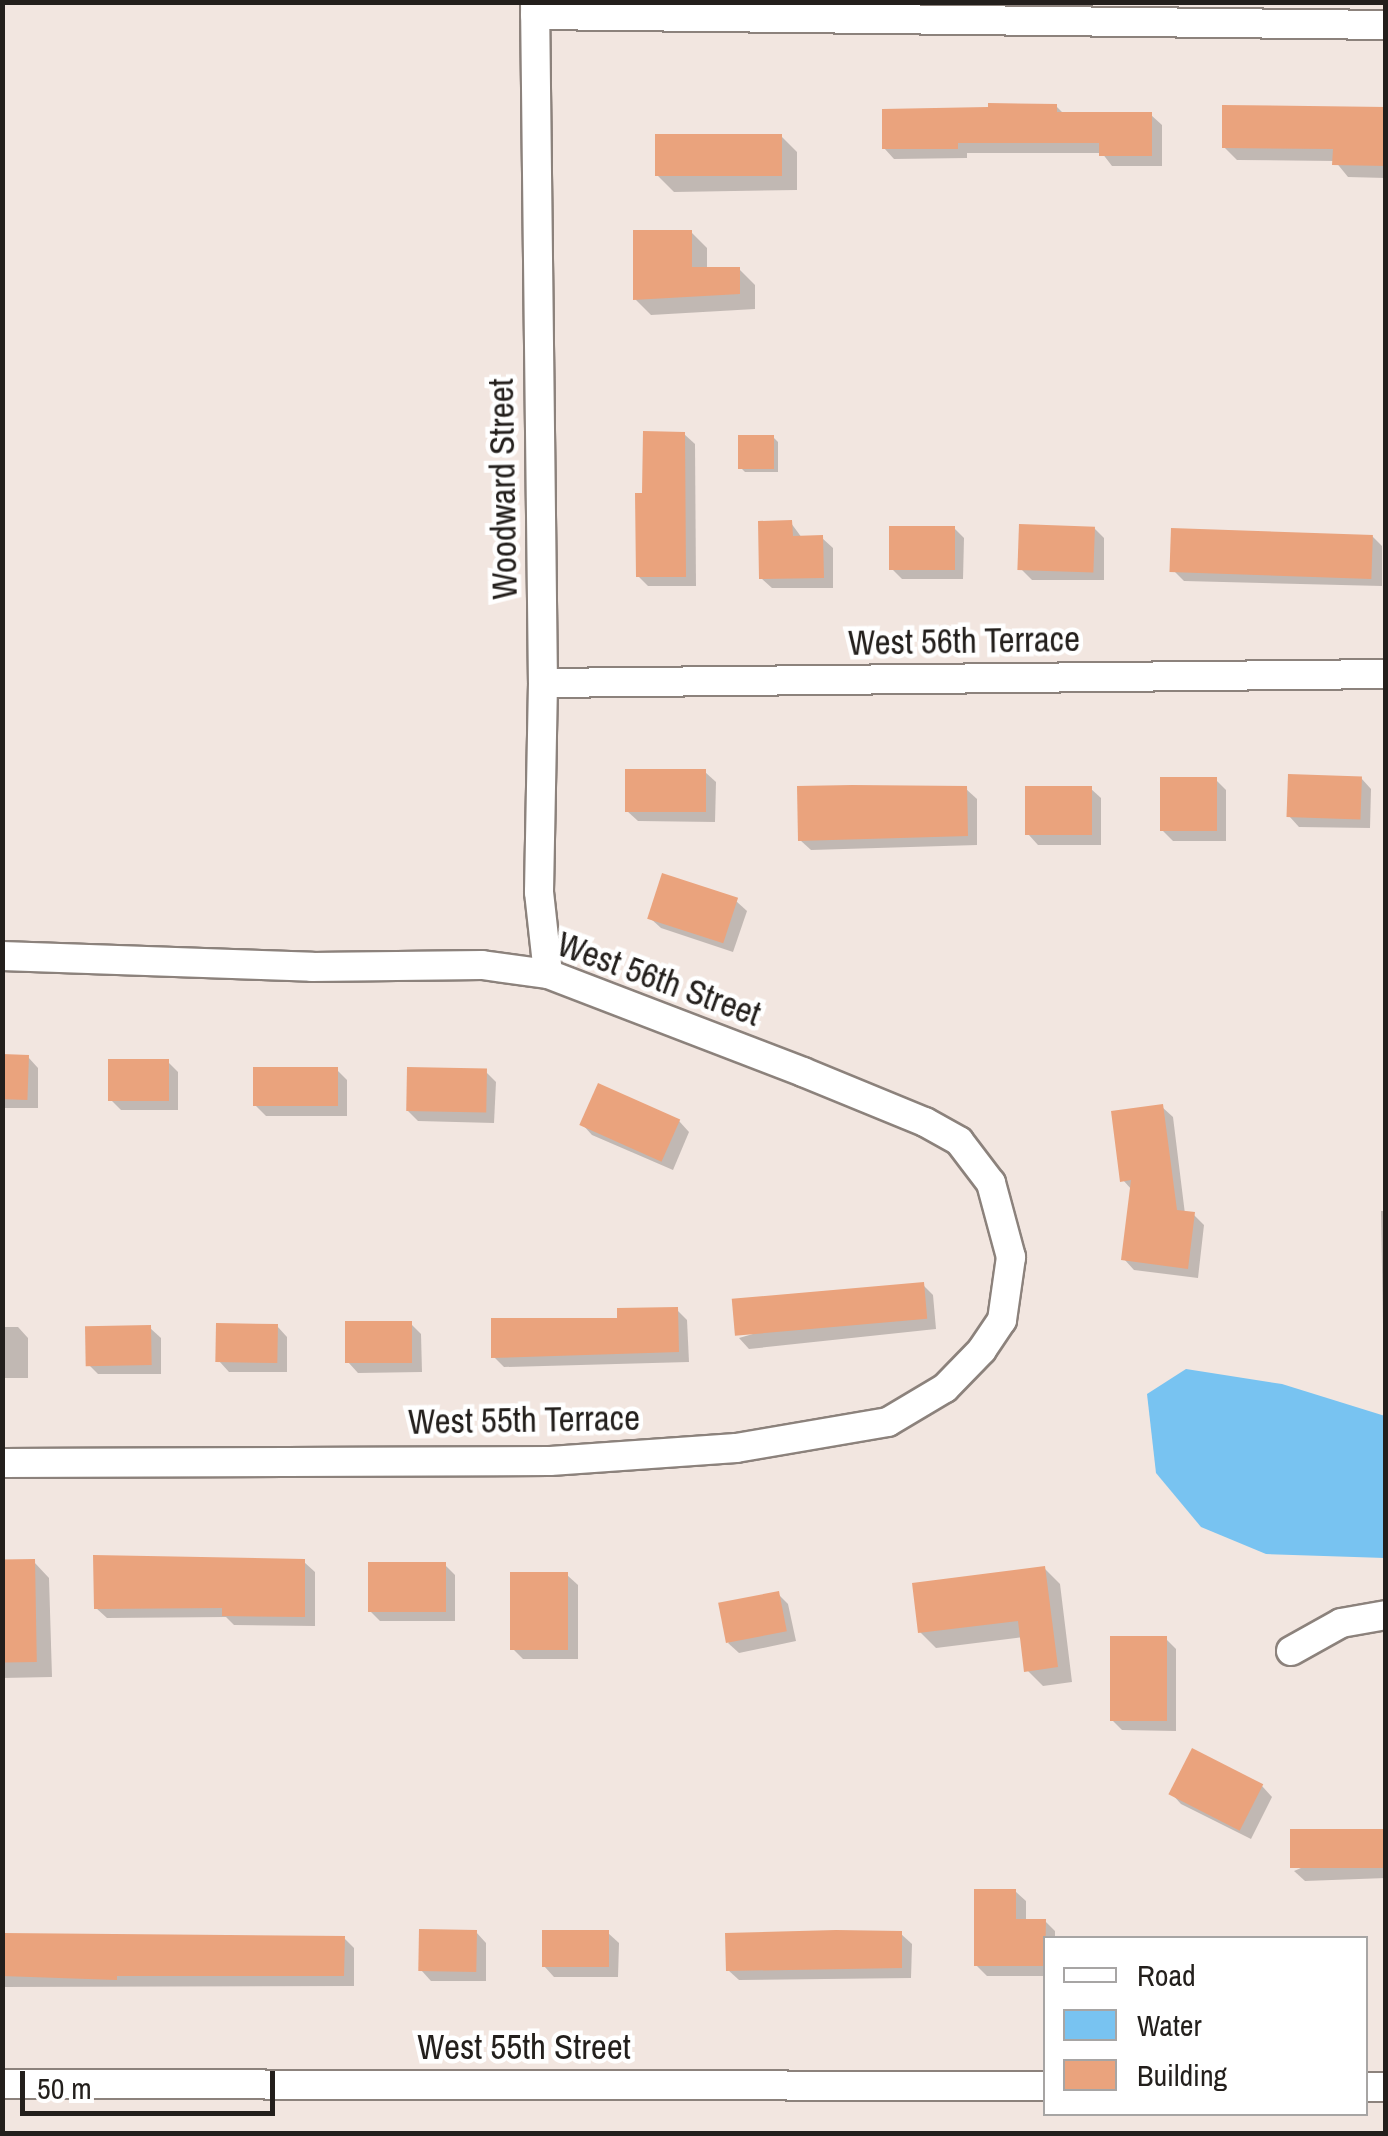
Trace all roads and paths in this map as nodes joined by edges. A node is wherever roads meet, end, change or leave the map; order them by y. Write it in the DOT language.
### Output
graph roads {
  1 [pos="535,9"];
  2 [pos="1058,12"];
  3 [pos="1386,25"];
  4 [pos="1386,674"];
  5 [pos="543,683"];
  6 [pos="2,956"];
  7 [pos="548,974"];
  8 [pos="1002,1320"];
  9 [pos="2,1462"];
  10 [pos="1386,1616"];
  11 [pos="1291,1651"];
  12 [pos="2,2084"];
  13 [pos="1043,2086"];
  1 -- 2 [label="street"];
  1 -- 5 [label="street, Woodward Street"];
  2 -- 3 [label="street"];
  4 -- 5 [label="street, West 56th Terrace"];
  5 -- 7 [label="street, Woodward Street"];
  6 -- 7 [label="street, West 56th Street"];
  7 -- 8 [label="street, West 56th Street"];
  8 -- 9 [label="street, West 55th Terrace"];
  10 -- 11 [label="street"];
  12 -- 13 [label="street, West 55th Street"];
}
